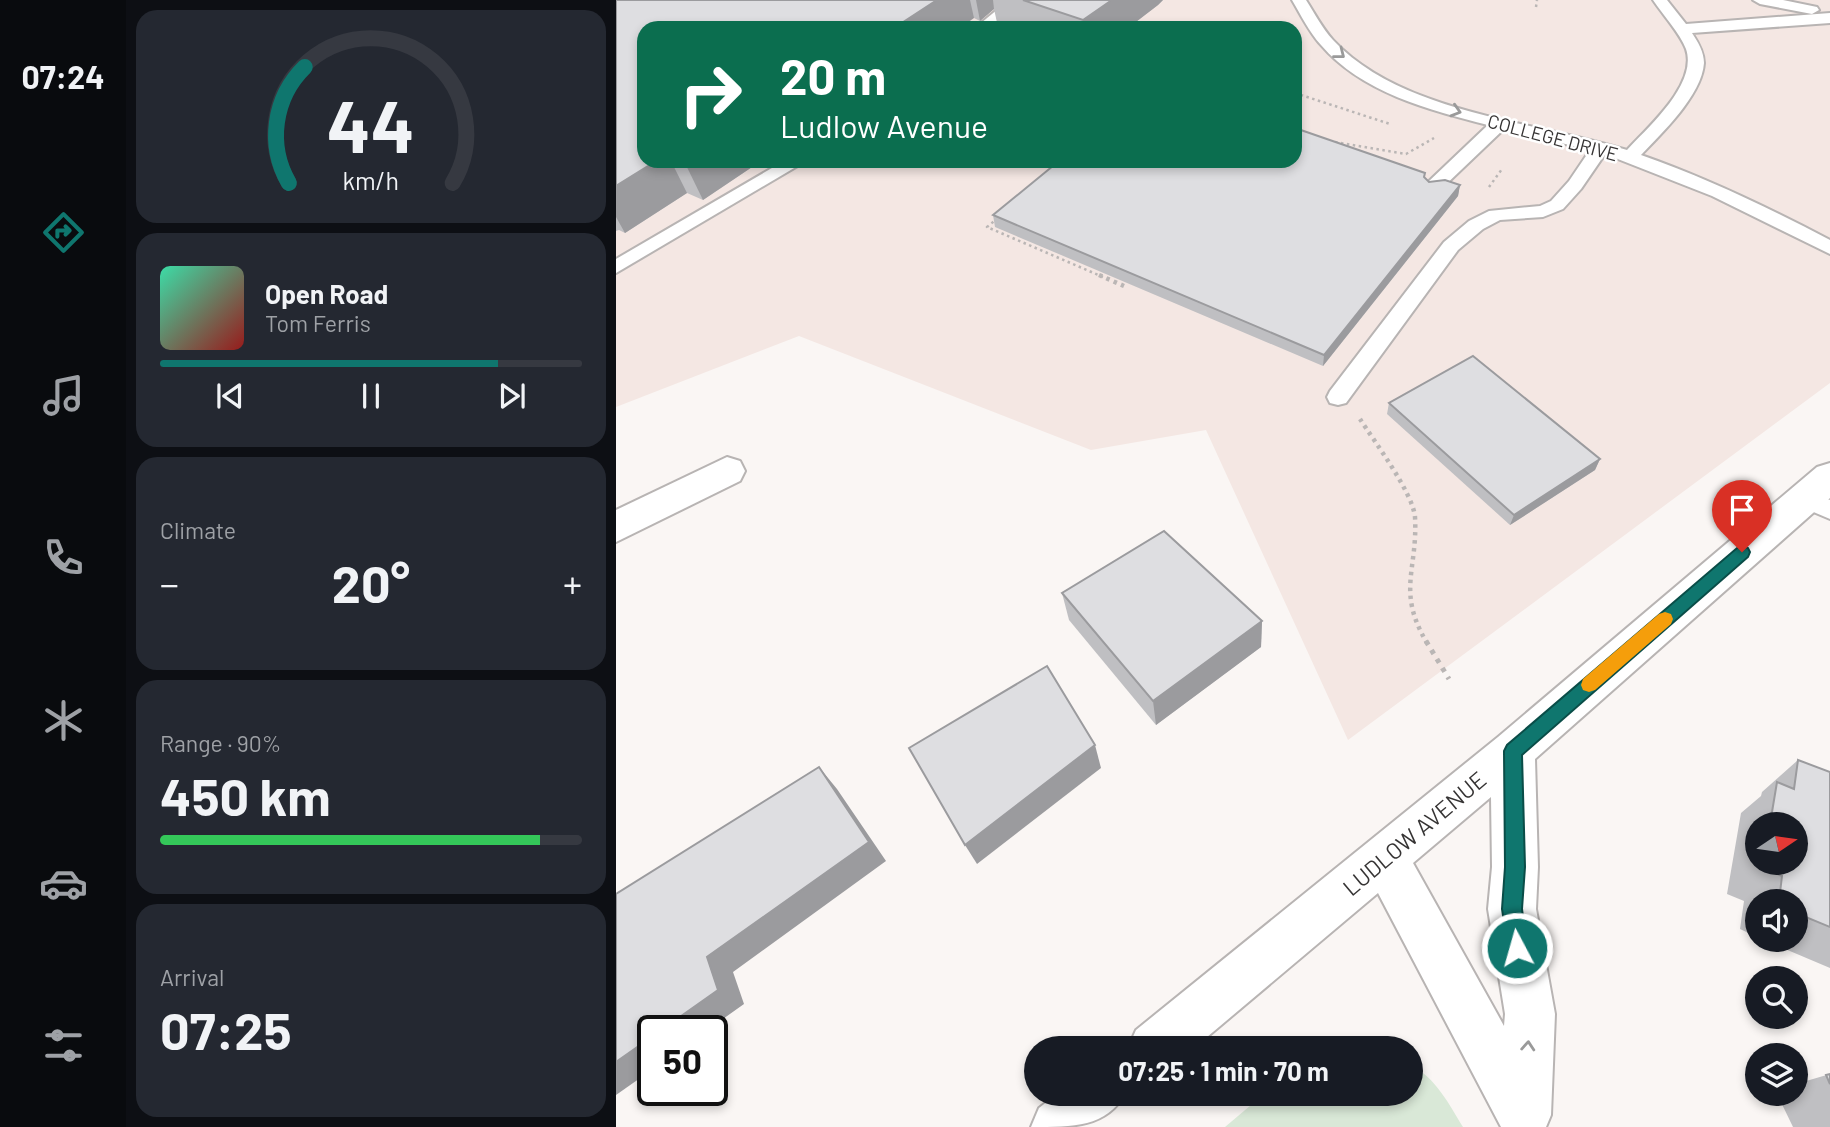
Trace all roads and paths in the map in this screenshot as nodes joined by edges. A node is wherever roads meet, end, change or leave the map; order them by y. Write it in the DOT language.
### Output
graph roads {
  1 [pos="1018,0"];
  2 [pos="1299,0"];
  3 [pos="1537,0"];
  4 [pos="1660,0"];
  5 [pos="1760,0"];
  6 [pos="1536,7"];
  7 [pos="1830,12"];
  8 [pos="1830,18"];
  9 [pos="992,21"];
  10 [pos="1680,29"];
  11 [pos="1302,95"];
  12 [pos="1500,123"];
  13 [pos="1396,126"];
  14 [pos="1422,134"];
  15 [pos="1331,142"];
  16 [pos="1601,147"];
  17 [pos="1630,157"];
  18 [pos="785,168"];
  19 [pos="1056,168"];
  20 [pos="1047,176"];
  21 [pos="1433,187"];
  22 [pos="1007,210"];
  23 [pos="1830,248"];
  24 [pos="616,267"];
  25 [pos="1124,286"];
  26 [pos="1338,397"];
  27 [pos="727,471"];
  28 [pos="1822,495"];
  29 [pos="616,527"];
  30 [pos="1449,679"];
  31 [pos="1513,751"];
  32 [pos="1385,859"];
  33 [pos="1169,1036"];
  34 [pos="1084,1106"];
  35 [pos="1527,1121"];
  36 [pos="1058,1127"];
  1 -- 9 [label="lane"];
  2 -- 12 [label="lane, COLLEGE DRIVE, one-way"];
  3 -- 6 [label="path"];
  4 -- 10 [label="lane"];
  5 -- 7 [label="lane"];
  8 -- 10 [label="lane"];
  10 -- 17 [label="lane"];
  11 -- 13 [label="path"];
  12 -- 16 [label="lane, COLLEGE DRIVE"];
  12 -- 21 [label="lane"];
  14 -- 15 [label="path"];
  16 -- 17 [label="lane, COLLEGE DRIVE"];
  16 -- 26 [label="lane"];
  17 -- 23 [label="lane, COLLEGE DRIVE"];
  18 -- 24 [label="lane"];
  19 -- 20 [label="path"];
  22 -- 25 [label="path"];
  26 -- 30 [label="path"];
  27 -- 29 [label="main road"];
  28 -- 31 [label="main road, LUDLOW AVENUE"];
  31 -- 32 [label="main road, LUDLOW AVENUE"];
  35 -- 31 [label="main road, one-way"];
  32 -- 33 [label="main road, LUDLOW AVENUE"];
  32 -- 35 [label="main road"];
  34 -- 36 [label="main road"];
}
